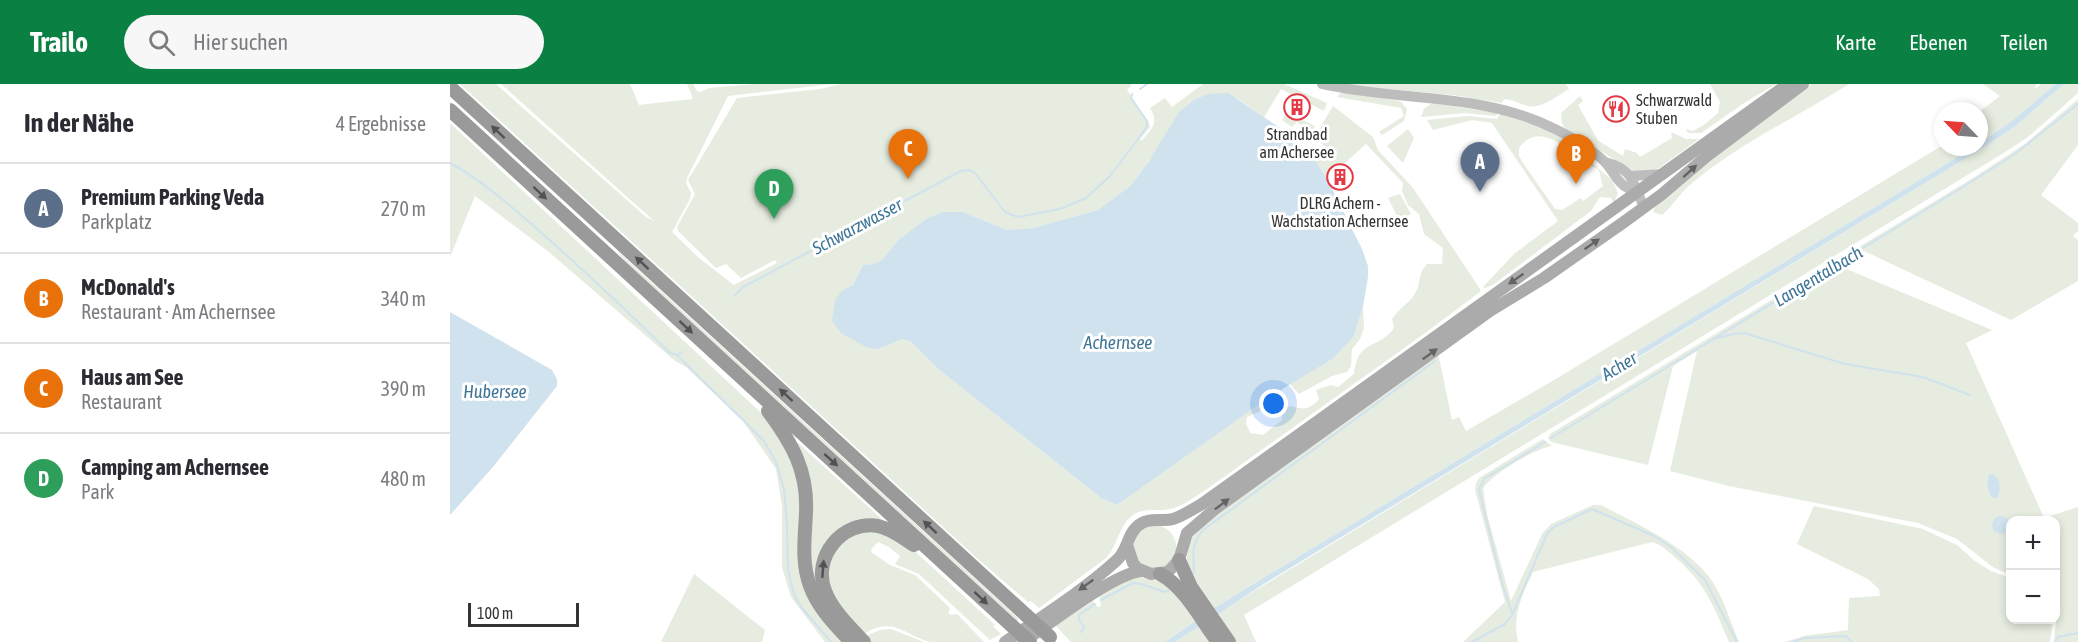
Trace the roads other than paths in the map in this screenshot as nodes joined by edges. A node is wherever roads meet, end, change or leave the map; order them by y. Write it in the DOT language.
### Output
graph roads {
  1 [pos="1322,84"];
  2 [pos="1788,84"];
  3 [pos="1803,84"];
  4 [pos="450,87"];
  5 [pos="450,110"];
  6 [pos="1605,162"];
  7 [pos="1664,174"];
  8 [pos="1631,176"];
  9 [pos="1637,193"];
  10 [pos="1644,207"];
  11 [pos="741,378"];
  12 [pos="1161,520"];
  13 [pos="1127,545"];
  14 [pos="1183,545"];
  15 [pos="1179,560"];
  16 [pos="952,571"];
  17 [pos="1141,571"];
  18 [pos="1160,574"];
  19 [pos="1198,607"];
  20 [pos="1215,633"];
  21 [pos="859,640"];
  22 [pos="1052,640"];
  23 [pos="1005,642"];
  24 [pos="1023,642"];
  25 [pos="1030,642"];
  26 [pos="1229,642"];
  1 -- 6 [label="street"];
  2 -- 7 [label="main road"];
  10 -- 3 [label="main road, one-way"];
  22 -- 4 [label="highway, one-way, bridge"];
  5 -- 11 [label="highway, one-way"];
  6 -- 8 [label="street"];
  6 -- 9 [label="street"];
  7 -- 8 [label="street"];
  7 -- 9 [label="main road"];
  8 -- 9 [label="street"];
  9 -- 10 [label="street"];
  9 -- 12 [label="main road, one-way"];
  14 -- 10 [label="main road, one-way"];
  11 -- 16 [label="highway, one-way"];
  11 -- 21 [label="highway"];
  12 -- 13 [label="main road"];
  12 -- 14 [label="main road"];
  13 -- 17 [label="main road"];
  13 -- 23 [label="main road, one-way"];
  14 -- 15 [label="main road"];
  15 -- 18 [label="main road"];
  15 -- 19 [label="highway"];
  21 -- 16 [label="highway, one-way"];
  16 -- 25 [label="highway, one-way, bridge"];
  17 -- 18 [label="main road"];
  17 -- 24 [label="main road"];
  18 -- 19 [label="highway"];
  19 -- 20 [label="highway"];
  20 -- 26 [label="highway"];
}
